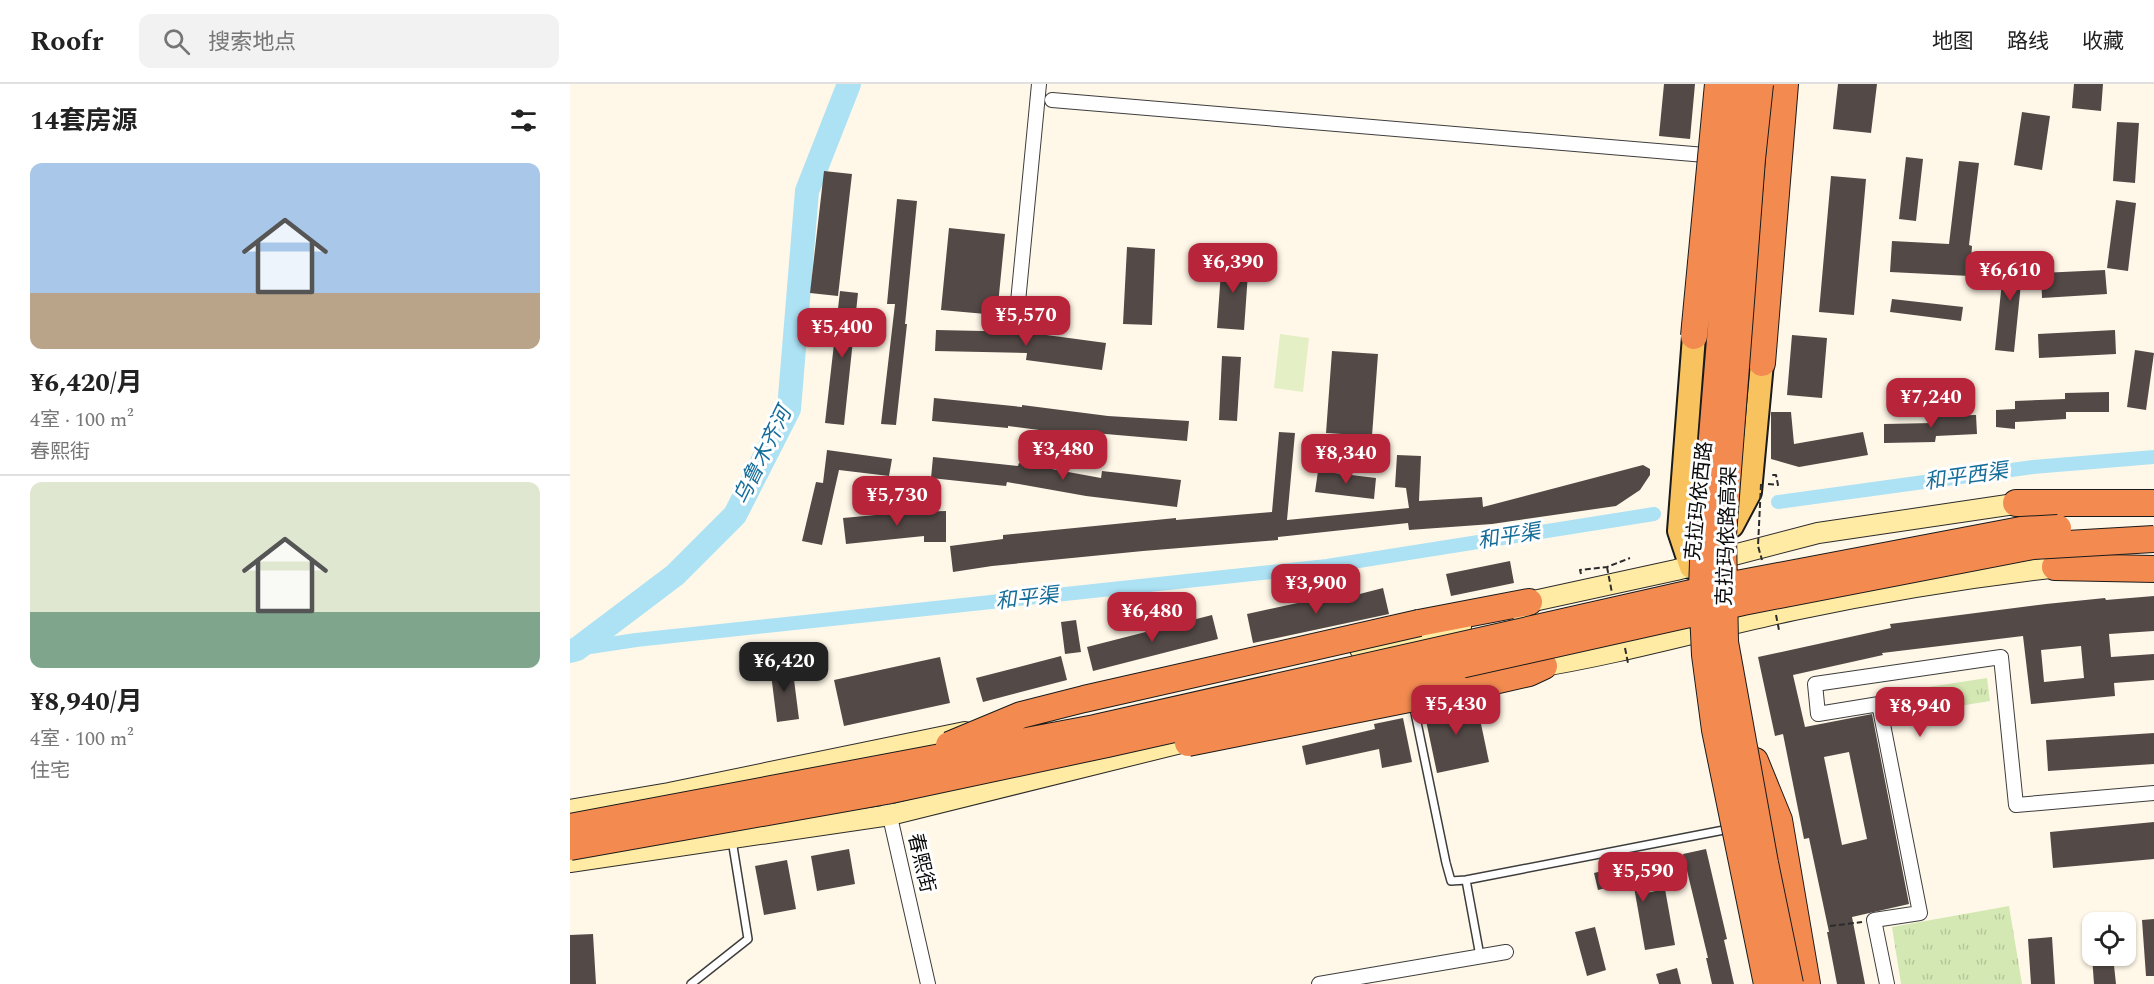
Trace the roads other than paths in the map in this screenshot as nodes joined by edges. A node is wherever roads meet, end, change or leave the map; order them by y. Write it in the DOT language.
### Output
graph roads {
  1 [pos="1039,84"];
  2 [pos="1718,84"];
  3 [pos="1734,84"];
  4 [pos="1741,84"];
  5 [pos="1760,84"];
  6 [pos="1766,84"];
  7 [pos="1785,84"];
  8 [pos="1052,100"];
  9 [pos="1727,156"];
  10 [pos="1761,158"];
  11 [pos="1018,302"];
  12 [pos="1694,336"];
  13 [pos="1762,363"];
  14 [pos="2154,492"];
  15 [pos="2016,503"];
  16 [pos="2154,503"];
  17 [pos="2154,522"];
  18 [pos="1732,526"];
  19 [pos="2154,538"];
  20 [pos="1732,555"];
  21 [pos="2152,565"];
  22 [pos="1691,567"];
  23 [pos="2055,567"];
  24 [pos="1529,602"];
  25 [pos="1732,624"];
  26 [pos="1695,632"];
  27 [pos="1544,666"];
  28 [pos="1409,686"];
  29 [pos="873,751"];
  30 [pos="1755,761"];
  31 [pos="909,774"];
  32 [pos="2154,793"];
  33 [pos="570,810"];
  34 [pos="890,815"];
  35 [pos="570,827"];
  36 [pos="1736,828"];
  37 [pos="732,838"];
  38 [pos="570,847"];
  39 [pos="570,862"];
  40 [pos="1466,880"];
  41 [pos="1506,952"];
  42 [pos="1480,956"];
  43 [pos="691,984"];
  44 [pos="928,984"];
  45 [pos="1319,984"];
  46 [pos="1768,984"];
  47 [pos="1790,984"];
  48 [pos="1796,984"];
  49 [pos="1807,984"];
  50 [pos="1887,984"];
  1 -- 11 [label="street"];
  2 -- 12 [label="highway, bridge"];
  3 -- 9 [label="main road, 克拉玛依西路"];
  4 -- 46 [label="highway, 克拉玛依路高架, bridge"];
  5 -- 47 [label="highway, 克拉玛依路高架, bridge"];
  6 -- 10 [label="main road, 克拉玛依西路"];
  7 -- 13 [label="highway"];
  8 -- 9 [label="street"];
  9 -- 10 [label="street"];
  9 -- 22 [label="main road, 克拉玛依西路"];
  10 -- 18 [label="main road, 克拉玛依西路"];
  12 -- 22 [label="main road"];
  13 -- 18 [label="main road"];
  14 -- 15 [label="main road"];
  15 -- 16 [label="highway"];
  15 -- 20 [label="main road"];
  17 -- 31 [label="highway, bridge"];
  18 -- 20 [label="main road, 克拉玛依西路"];
  19 -- 31 [label="highway, bridge"];
  20 -- 22 [label="main road"];
  20 -- 25 [label="main road, 克拉玛依西路"];
  21 -- 23 [label="highway"];
  22 -- 24 [label="main road"];
  22 -- 26 [label="main road, 克拉玛依西路"];
  23 -- 25 [label="main road"];
  24 -- 29 [label="main road"];
  24 -- 31 [label="highway, bridge"];
  25 -- 26 [label="main road"];
  25 -- 30 [label="main road, 克拉玛依西路"];
  26 -- 27 [label="main road"];
  26 -- 36 [label="main road, 克拉玛依西路"];
  27 -- 28 [label="main road"];
  27 -- 31 [label="highway, bridge"];
  28 -- 34 [label="main road"];
  28 -- 40 [label="lane"];
  29 -- 33 [label="main road"];
  29 -- 34 [label="street, 春熙街"];
  30 -- 48 [label="main road, 克拉玛依西路"];
  30 -- 49 [label="highway"];
  31 -- 35 [label="highway, bridge"];
  31 -- 38 [label="highway, bridge"];
  32 -- 50 [label="street"];
  34 -- 37 [label="main road"];
  34 -- 44 [label="street, 春熙街"];
  36 -- 40 [label="lane"];
  36 -- 46 [label="main road, 克拉玛依西路"];
  37 -- 39 [label="main road"];
  37 -- 43 [label="lane"];
  40 -- 42 [label="lane"];
  41 -- 42 [label="street"];
  42 -- 45 [label="street"];
}
